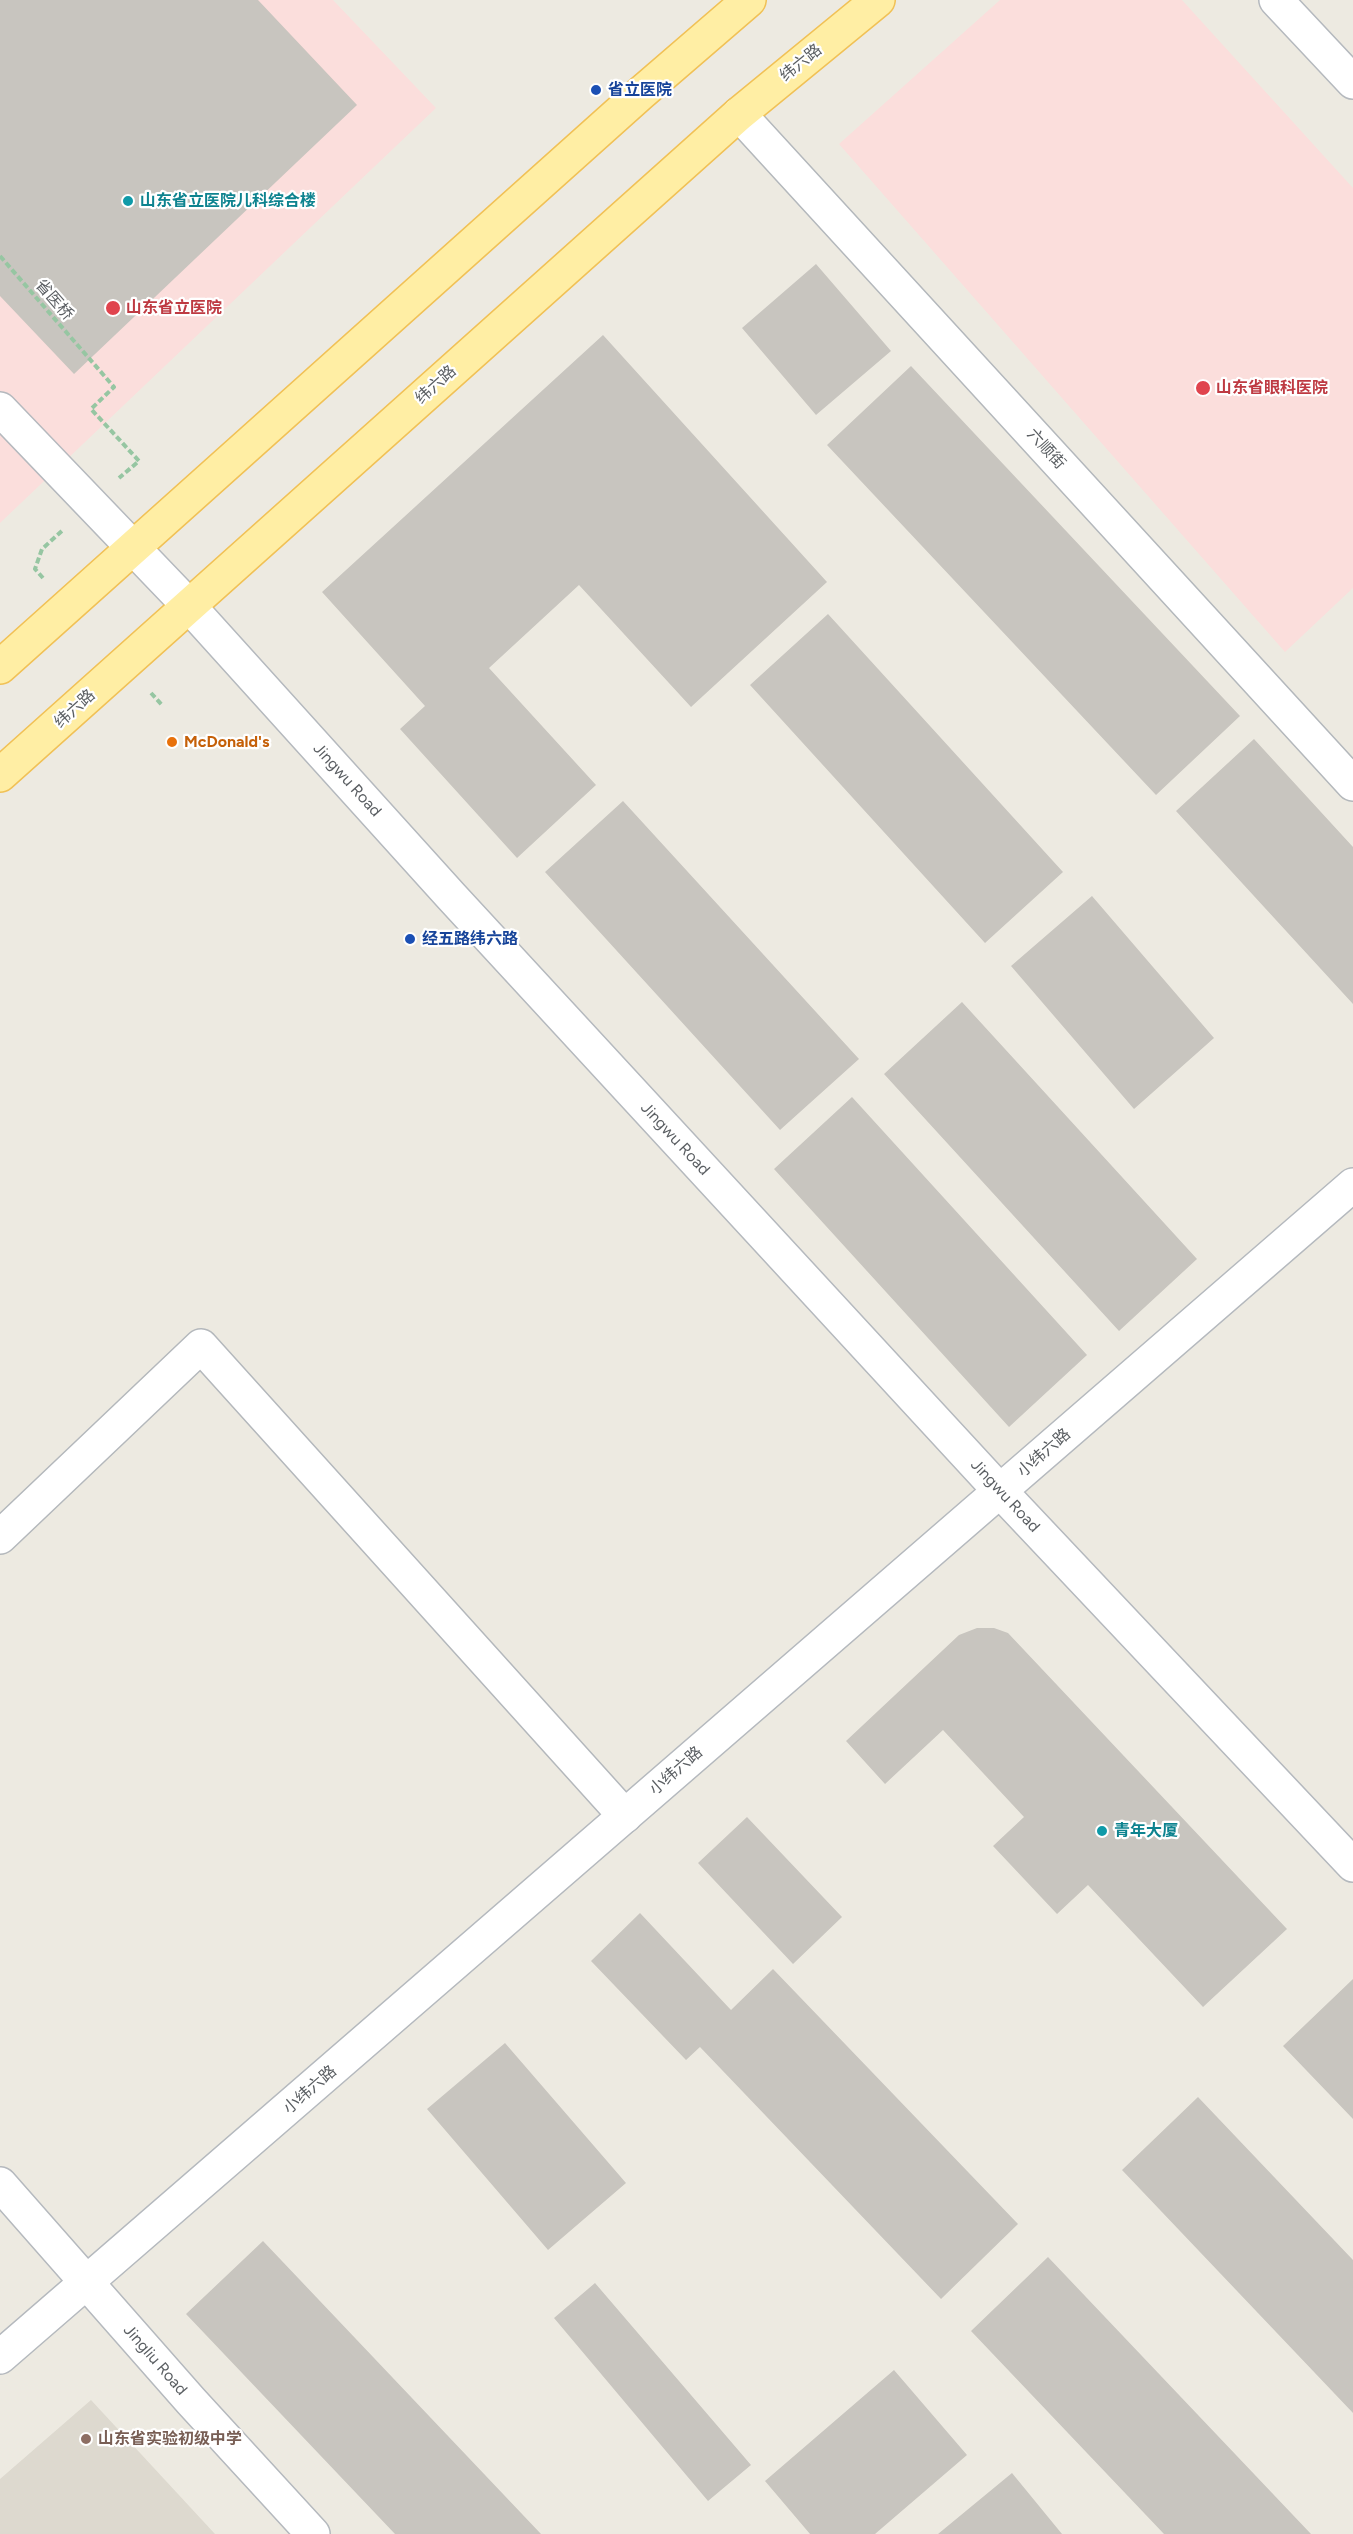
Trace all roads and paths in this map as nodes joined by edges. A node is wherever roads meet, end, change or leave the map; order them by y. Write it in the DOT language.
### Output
graph roads {
  1 [pos="749,0"];
  2 [pos="878,0"];
  3 [pos="1276,0"];
  4 [pos="1353,82"];
  5 [pos="739,114"];
  6 [pos="0,256"];
  7 [pos="91,409"];
  8 [pos="0,410"];
  9 [pos="133,548"];
  10 [pos="189,606"];
  11 [pos="0,667"];
  12 [pos="0,775"];
  13 [pos="1353,784"];
  14 [pos="1353,1185"];
  15 [pos="1000,1491"];
  16 [pos="0,1537"];
  17 [pos="625,1816"];
  18 [pos="1353,1865"];
  19 [pos="0,2184"];
  20 [pos="89,2282"];
  21 [pos="0,2357"];
  22 [pos="313,2534"];
  1 -- 9 [label="main road"];
  2 -- 5 [label="main road, 纬六路"];
  3 -- 4 [label="street"];
  5 -- 10 [label="main road, 纬六路"];
  5 -- 13 [label="street, 六顺街"];
  6 -- 7 [label="path, 省医桥"];
  8 -- 9 [label="street, Jingwu Road"];
  9 -- 10 [label="street, Jingwu Road"];
  9 -- 11 [label="main road"];
  10 -- 12 [label="main road, 纬六路"];
  10 -- 15 [label="street, Jingwu Road"];
  14 -- 15 [label="street, 小纬六路"];
  15 -- 17 [label="street, 小纬六路"];
  15 -- 18 [label="street, Jingwu Road"];
  16 -- 17 [label="street"];
  17 -- 20 [label="street, 小纬六路"];
  19 -- 20 [label="street, Jingliu Road"];
  20 -- 21 [label="street, 小纬六路"];
  20 -- 22 [label="street, Jingliu Road"];
}
